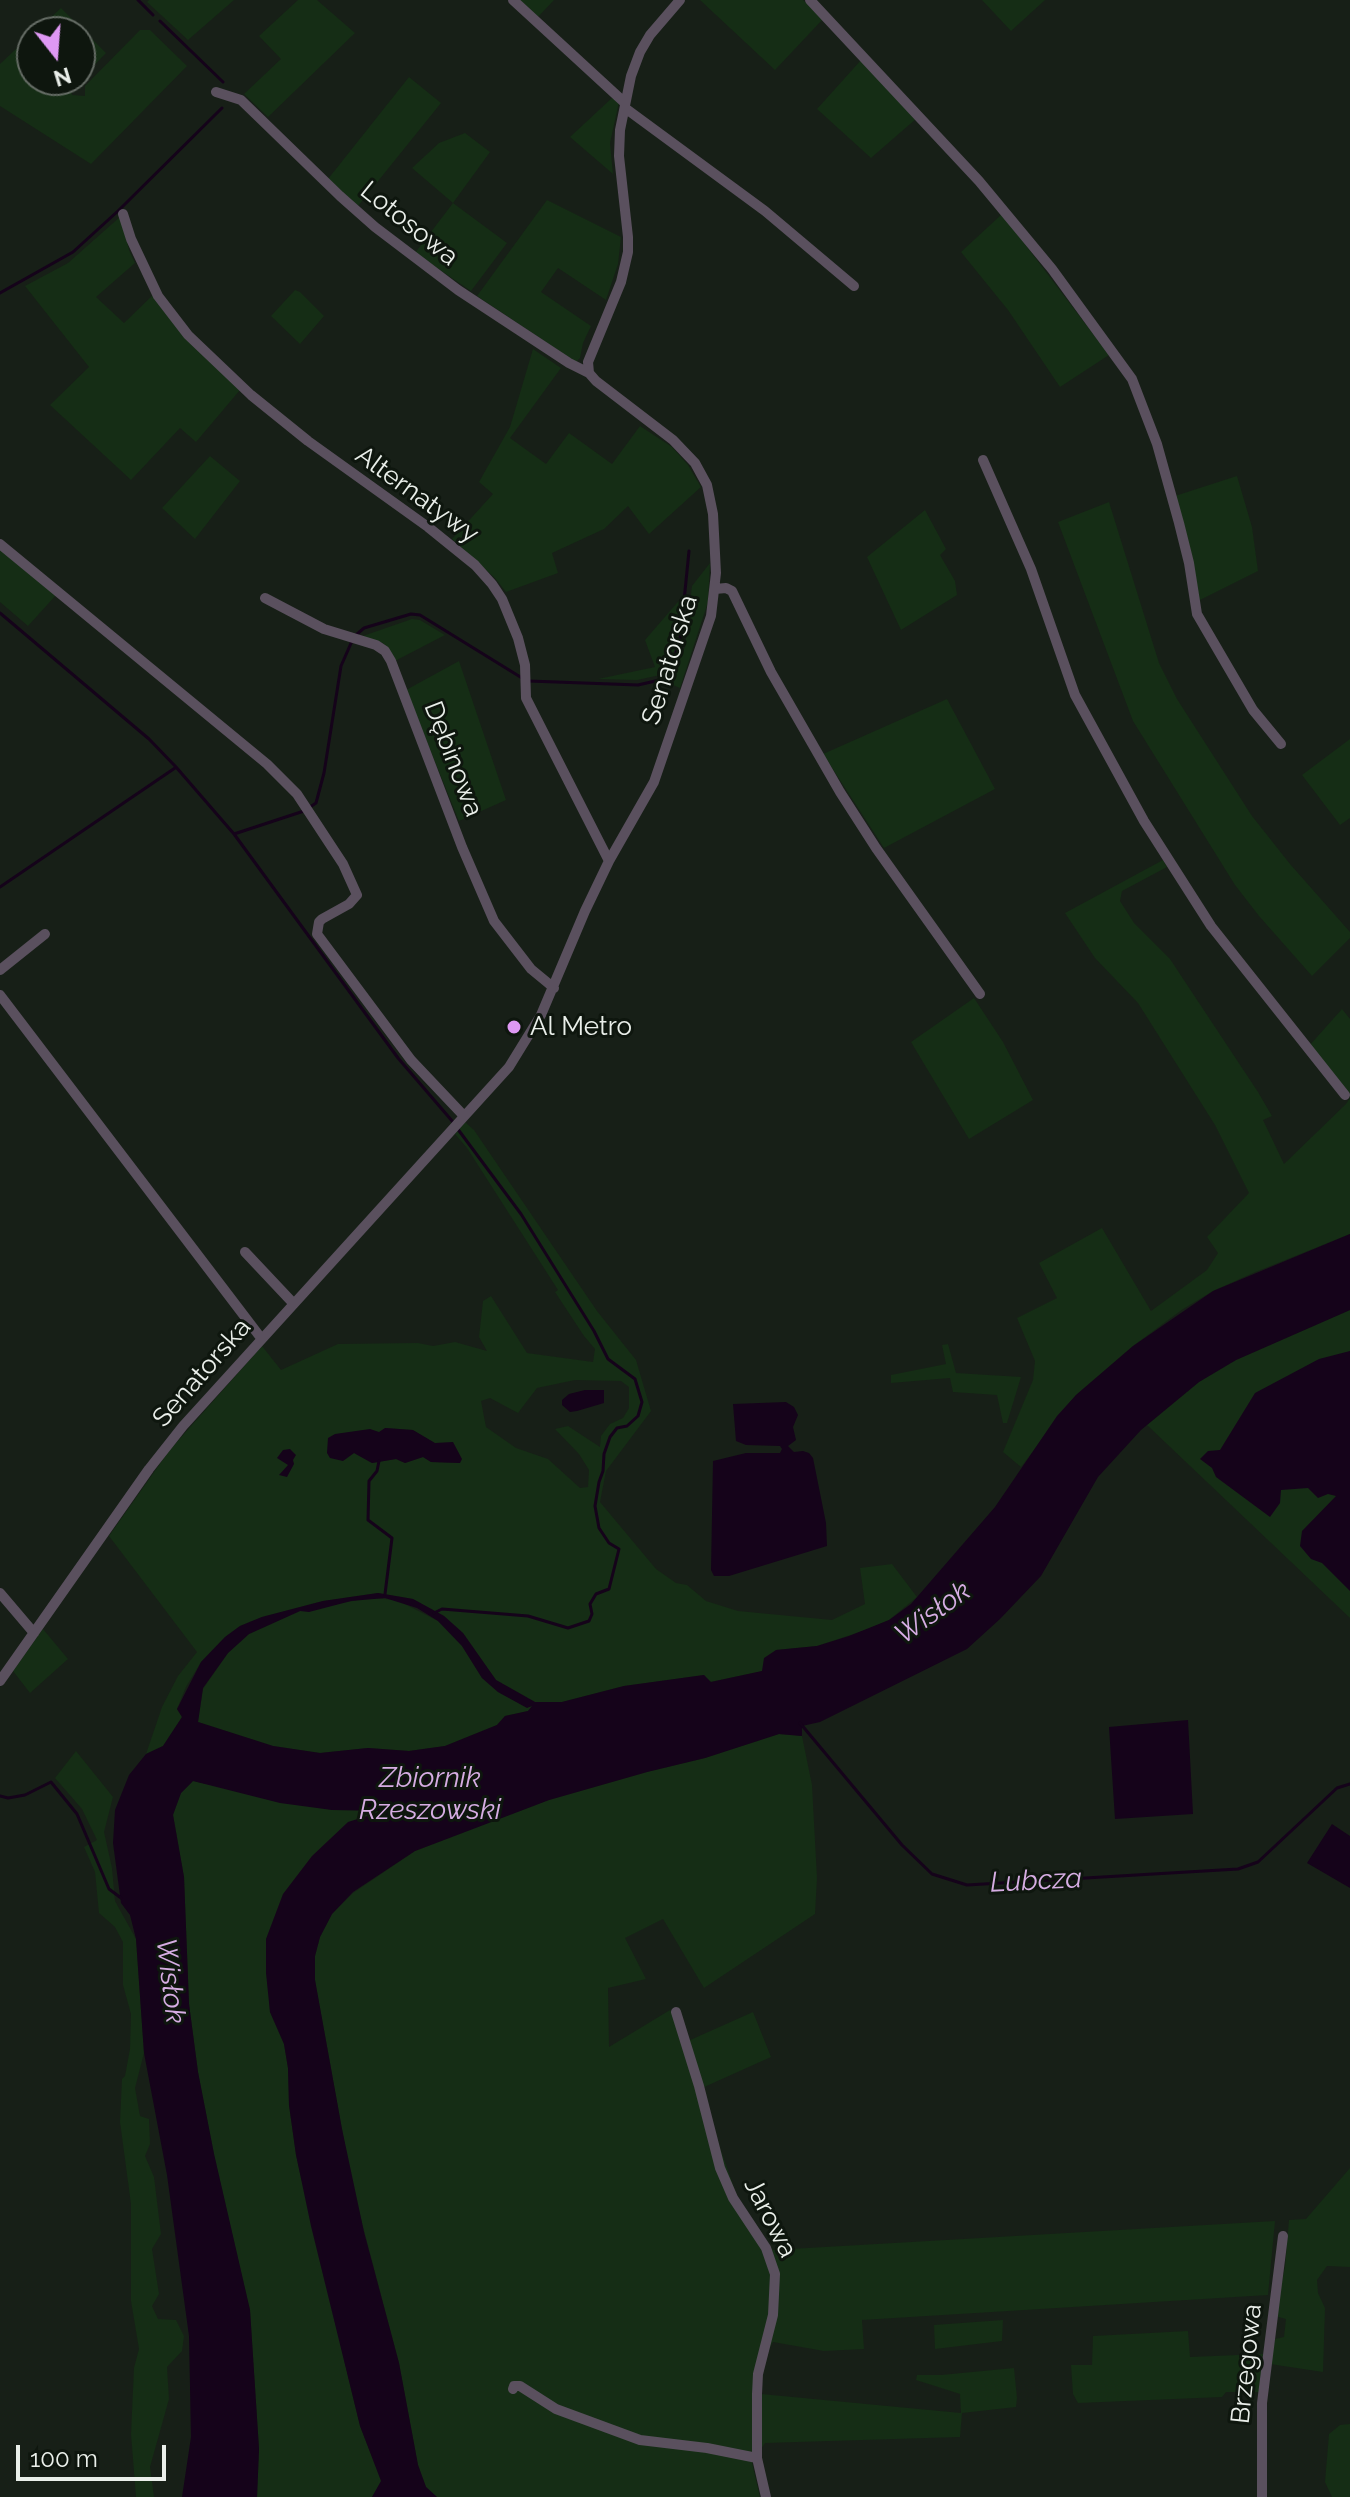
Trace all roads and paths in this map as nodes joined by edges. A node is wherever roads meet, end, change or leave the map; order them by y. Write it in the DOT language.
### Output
graph roads {
  1 [pos="513,0"];
  2 [pos="680,0"];
  3 [pos="810,0"];
  4 [pos="216,92"];
  5 [pos="625,105"];
  6 [pos="123,214"];
  7 [pos="854,286"];
  8 [pos="589,373"];
  9 [pos="983,460"];
  10 [pos="0,544"];
  11 [pos="715,589"];
  12 [pos="265,598"];
  13 [pos="1281,744"];
  14 [pos="609,861"];
  15 [pos="45,934"];
  16 [pos="0,970"];
  17 [pos="554,988"];
  18 [pos="980,994"];
  19 [pos="0,995"];
  20 [pos="1345,1095"];
  21 [pos="464,1116"];
  22 [pos="245,1252"];
  23 [pos="293,1303"];
  24 [pos="261,1338"];
  25 [pos="0,1593"];
  26 [pos="34,1633"];
  27 [pos="0,1681"];
  28 [pos="676,2012"];
  29 [pos="1283,2236"];
  30 [pos="513,2389"];
  31 [pos="757,2458"];
  32 [pos="766,2497"];
  33 [pos="1262,2497"];
  1 -- 5 [label="street"];
  2 -- 5 [label="street"];
  3 -- 13 [label="street"];
  4 -- 8 [label="street, Lotosowa"];
  5 -- 7 [label="street"];
  5 -- 8 [label="street"];
  6 -- 14 [label="street, Alternatywy"];
  8 -- 11 [label="street, Senatorska"];
  9 -- 20 [label="street"];
  10 -- 21 [label="street"];
  11 -- 14 [label="street, Senatorska"];
  11 -- 18 [label="street"];
  12 -- 17 [label="street, Dębinowa"];
  14 -- 17 [label="street, Senatorska"];
  15 -- 16 [label="street"];
  17 -- 21 [label="street, Senatorska"];
  19 -- 24 [label="street"];
  21 -- 23 [label="street, Senatorska"];
  22 -- 23 [label="street"];
  23 -- 24 [label="street, Senatorska"];
  24 -- 26 [label="street, Senatorska"];
  25 -- 26 [label="street"];
  26 -- 27 [label="street, Senatorska"];
  28 -- 31 [label="street, Jarowa"];
  29 -- 33 [label="street, Brzegowa"];
  30 -- 31 [label="street"];
  31 -- 32 [label="street, Jarowa"];
}
